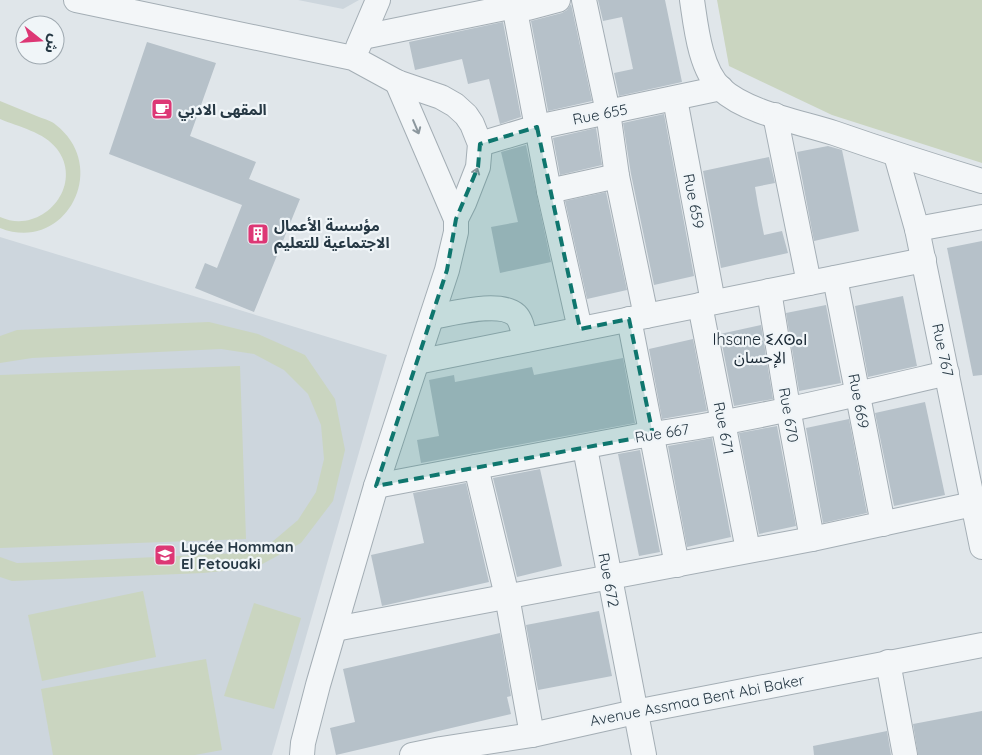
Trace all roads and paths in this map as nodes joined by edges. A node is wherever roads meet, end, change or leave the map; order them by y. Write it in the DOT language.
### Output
graph roads {
  1 [pos="76,0"];
  2 [pos="378,0"];
  3 [pos="558,0"];
  4 [pos="584,0"];
  5 [pos="692,0"];
  6 [pos="514,4"];
  7 [pos="363,37"];
  8 [pos="353,58"];
  9 [pos="397,82"];
  10 [pos="721,88"];
  11 [pos="675,99"];
  12 [pos="608,112"];
  13 [pos="775,116"];
  14 [pos="537,126"];
  15 [pos="480,144"];
  16 [pos="896,155"];
  17 [pos="617,176"];
  18 [pos="982,181"];
  19 [pos="549,191"];
  20 [pos="982,217"];
  21 [pos="456,220"];
  22 [pos="917,229"];
  23 [pos="924,260"];
  24 [pos="835,278"];
  25 [pos="809,283"];
  26 [pos="769,291"];
  27 [pos="707,304"];
  28 [pos="432,318"];
  29 [pos="637,318"];
  30 [pos="580,329"];
  31 [pos="525,340"];
  32 [pos="417,362"];
  33 [pos="947,373"];
  34 [pos="858,394"];
  35 [pos="788,408"];
  36 [pos="723,422"];
  37 [pos="653,434"];
  38 [pos="585,448"];
  39 [pos="476,467"];
  40 [pos="376,486"];
  41 [pos="973,504"];
  42 [pos="883,524"];
  43 [pos="812,538"];
  44 [pos="982,546"];
  45 [pos="748,550"];
  46 [pos="677,565"];
  47 [pos="608,577"];
  48 [pos="507,596"];
  49 [pos="334,629"];
  50 [pos="982,644"];
  51 [pos="888,662"];
  52 [pos="635,712"];
  53 [pos="532,735"];
  54 [pos="441,752"];
  55 [pos="302,755"];
  56 [pos="412,755"];
  57 [pos="644,755"];
  58 [pos="905,755"];
  1 -- 8 [label="street"];
  2 -- 7 [label="street"];
  3 -- 6 [label="street"];
  4 -- 12 [label="street"];
  5 -- 10 [label="street"];
  6 -- 7 [label="street"];
  6 -- 14 [label="street"];
  7 -- 8 [label="street"];
  8 -- 9 [label="street"];
  9 -- 15 [label="street"];
  9 -- 21 [label="street, one-way"];
  10 -- 11 [label="street, Rue 655"];
  10 -- 13 [label="street"];
  11 -- 12 [label="street, Rue 655"];
  11 -- 27 [label="street, Rue 659"];
  12 -- 14 [label="street, Rue 655"];
  12 -- 17 [label="street"];
  13 -- 16 [label="street"];
  13 -- 25 [label="street"];
  14 -- 15 [label="street, Rue 655"];
  14 -- 19 [label="street"];
  21 -- 15 [label="street, one-way"];
  16 -- 18 [label="street"];
  16 -- 22 [label="street, Rue 767"];
  17 -- 19 [label="street"];
  17 -- 29 [label="street"];
  19 -- 30 [label="street"];
  20 -- 22 [label="street"];
  21 -- 28 [label="street"];
  22 -- 23 [label="street, Rue 767"];
  23 -- 24 [label="street"];
  23 -- 33 [label="street, Rue 767"];
  24 -- 25 [label="street"];
  24 -- 34 [label="street, Rue 669"];
  25 -- 26 [label="street"];
  26 -- 27 [label="street"];
  26 -- 35 [label="street, Rue 670"];
  27 -- 29 [label="street"];
  27 -- 36 [label="street, Rue 671"];
  28 -- 31 [label="street"];
  28 -- 32 [label="street"];
  29 -- 30 [label="street"];
  29 -- 37 [label="street"];
  30 -- 31 [label="street"];
  31 -- 32 [label="street"];
  32 -- 40 [label="street"];
  33 -- 34 [label="street, Rue 667"];
  33 -- 41 [label="street, Rue 767"];
  34 -- 35 [label="street, Rue 667"];
  34 -- 42 [label="street, Rue 669"];
  35 -- 36 [label="street, Rue 667"];
  35 -- 43 [label="street, Rue 670"];
  36 -- 37 [label="street, Rue 667"];
  36 -- 45 [label="street, Rue 671"];
  37 -- 38 [label="street, Rue 667"];
  37 -- 46 [label="street"];
  38 -- 39 [label="street, Rue 667"];
  38 -- 47 [label="street, Rue 672"];
  39 -- 40 [label="street, Rue 667"];
  39 -- 48 [label="street"];
  40 -- 49 [label="street"];
  41 -- 42 [label="street"];
  41 -- 44 [label="street, Rue 767"];
  42 -- 43 [label="street"];
  43 -- 45 [label="street"];
  45 -- 46 [label="street"];
  46 -- 47 [label="street"];
  47 -- 48 [label="street"];
  47 -- 52 [label="street, Rue 672"];
  48 -- 49 [label="street"];
  48 -- 53 [label="street"];
  49 -- 55 [label="street"];
  50 -- 51 [label="street, Avenue Assmaa Bent Abi Baker"];
  51 -- 52 [label="street, Avenue Assmaa Bent Abi Baker"];
  51 -- 58 [label="street"];
  52 -- 53 [label="street, Avenue Assmaa Bent Abi Baker"];
  52 -- 57 [label="street, Rue 672"];
  53 -- 54 [label="street, Avenue Assmaa Bent Abi Baker"];
  54 -- 56 [label="street, Avenue Assmaa Bent Abi Baker"];
}
